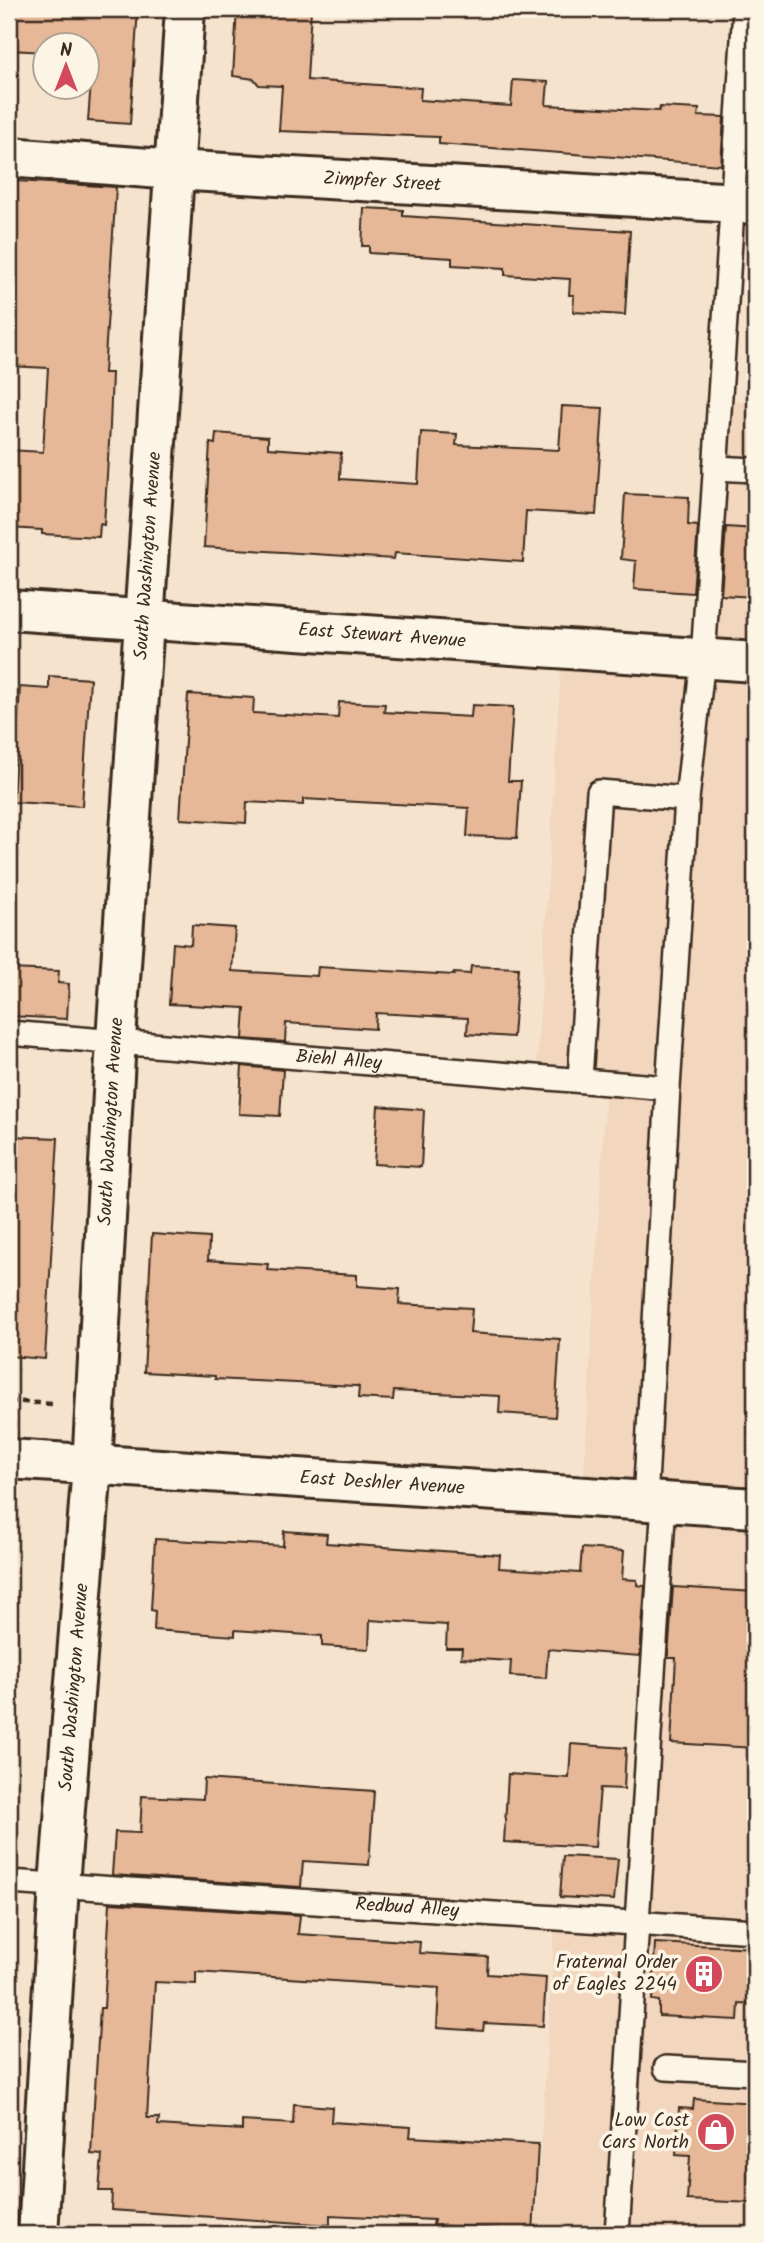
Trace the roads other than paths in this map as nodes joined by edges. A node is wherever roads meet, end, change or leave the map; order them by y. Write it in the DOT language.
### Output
graph roads {
  1 [pos="185,9"];
  2 [pos="745,9"];
  3 [pos="9,157"];
  4 [pos="174,170"];
  5 [pos="743,203"];
  6 [pos="715,468"];
  7 [pos="755,470"];
  8 [pos="9,610"];
  9 [pos="145,619"];
  10 [pos="703,659"];
  11 [pos="755,662"];
  12 [pos="687,799"];
  13 [pos="9,1033"];
  14 [pos="116,1040"];
  15 [pos="580,1079"];
  16 [pos="668,1087"];
  17 [pos="9,1460"];
  18 [pos="92,1466"];
  19 [pos="654,1502"];
  20 [pos="755,1508"];
  21 [pos="9,1882"];
  22 [pos="59,1885"];
  23 [pos="637,1924"];
  24 [pos="755,1931"];
  25 [pos="666,2068"];
  26 [pos="755,2073"];
  27 [pos="38,2234"];
  28 [pos="617,2234"];
  1 -- 4 [label="street, South Washington Avenue"];
  2 -- 5 [label="lane"];
  3 -- 4 [label="street, Zimpfer Street"];
  4 -- 5 [label="street, Zimpfer Street"];
  4 -- 9 [label="street, South Washington Avenue"];
  5 -- 6 [label="lane"];
  6 -- 7 [label="lane"];
  6 -- 10 [label="lane"];
  8 -- 9 [label="street, East Stewart Avenue"];
  9 -- 10 [label="street, East Stewart Avenue"];
  9 -- 14 [label="street, South Washington Avenue"];
  10 -- 11 [label="street, East Stewart Avenue"];
  10 -- 12 [label="lane"];
  12 -- 15 [label="lane"];
  12 -- 16 [label="lane"];
  13 -- 14 [label="lane, Biehl Alley"];
  14 -- 15 [label="lane, Biehl Alley"];
  14 -- 18 [label="street, South Washington Avenue"];
  15 -- 16 [label="lane, Biehl Alley"];
  16 -- 19 [label="lane"];
  17 -- 18 [label="street, East Deshler Avenue"];
  18 -- 19 [label="street, East Deshler Avenue"];
  18 -- 22 [label="street, South Washington Avenue"];
  19 -- 20 [label="street, East Deshler Avenue"];
  19 -- 23 [label="lane"];
  21 -- 22 [label="lane, Redbud Alley"];
  22 -- 23 [label="lane, Redbud Alley"];
  22 -- 27 [label="street, South Washington Avenue"];
  23 -- 24 [label="lane, Redbud Alley"];
  23 -- 28 [label="lane"];
  25 -- 26 [label="lane"];
}
